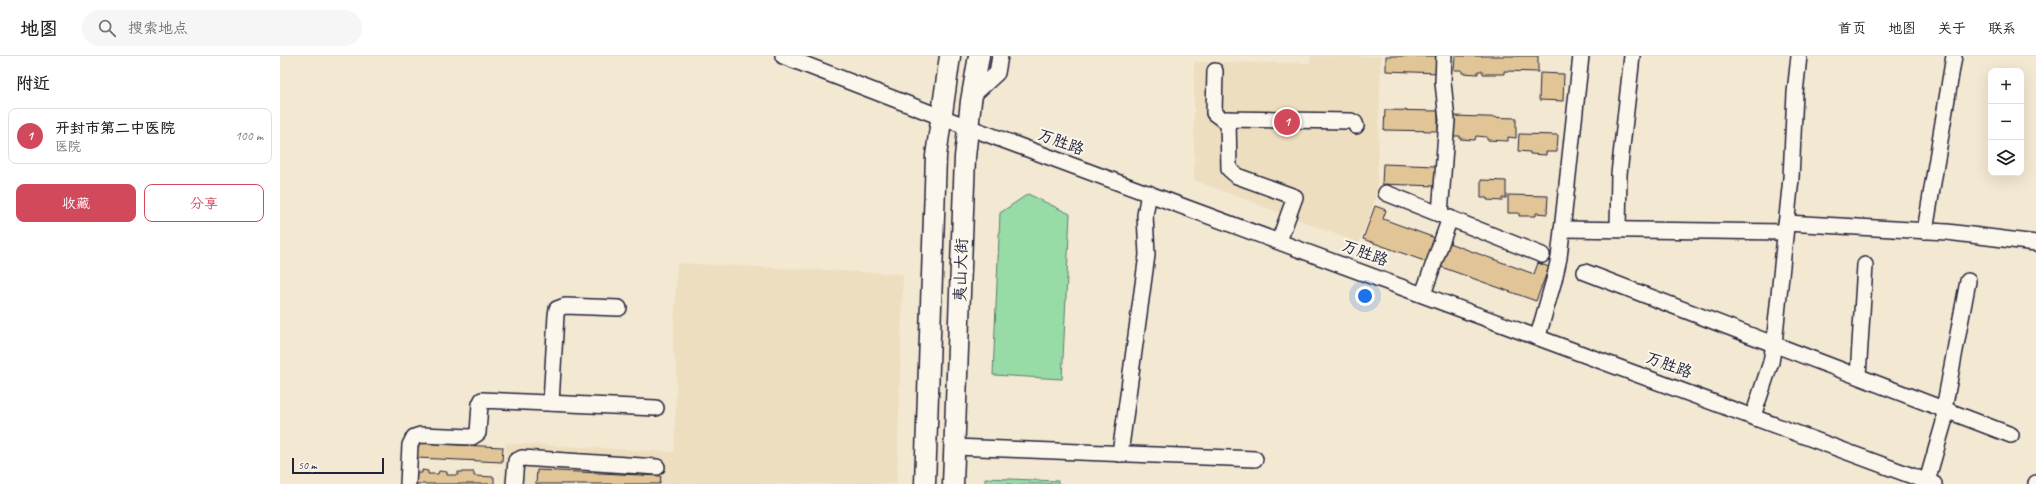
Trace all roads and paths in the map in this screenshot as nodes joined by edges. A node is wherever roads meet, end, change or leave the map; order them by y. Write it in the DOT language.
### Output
graph roads {
  1 [pos="783,56"];
  2 [pos="950,56"];
  3 [pos="979,56"];
  4 [pos="1000,56"];
  5 [pos="1444,56"];
  6 [pos="1581,56"];
  7 [pos="1632,56"];
  8 [pos="1799,56"];
  9 [pos="1954,56"];
  10 [pos="1215,71"];
  11 [pos="972,96"];
  12 [pos="941,117"];
  13 [pos="1228,119"];
  14 [pos="1356,126"];
  15 [pos="968,127"];
  16 [pos="1149,193"];
  17 [pos="1386,193"];
  18 [pos="1445,216"];
  19 [pos="1786,227"];
  20 [pos="1562,229"];
  21 [pos="1618,229"];
  22 [pos="1925,231"];
  23 [pos="1279,241"];
  24 [pos="2036,243"];
  25 [pos="1542,255"];
  26 [pos="1864,265"];
  27 [pos="1584,272"];
  28 [pos="1968,281"];
  29 [pos="1423,294"];
  30 [pos="619,308"];
  31 [pos="1538,336"];
  32 [pos="1774,344"];
  33 [pos="1858,376"];
  34 [pos="551,403"];
  35 [pos="656,408"];
  36 [pos="1945,410"];
  37 [pos="1754,416"];
  38 [pos="2011,435"];
  39 [pos="955,447"];
  40 [pos="1120,454"];
  41 [pos="1255,459"];
  42 [pos="657,466"];
  43 [pos="1931,483"];
  44 [pos="408,484"];
  45 [pos="514,484"];
  46 [pos="925,484"];
  47 [pos="953,484"];
  1 -- 12 [label="street, 万胜路"];
  2 -- 12 [label="main road, 夷山大街"];
  3 -- 11 [label="main road, 夷山大街"];
  4 -- 11 [label="street"];
  5 -- 18 [label="street"];
  6 -- 20 [label="street"];
  7 -- 21 [label="street"];
  8 -- 19 [label="street"];
  9 -- 22 [label="street"];
  10 -- 13 [label="street"];
  11 -- 15 [label="main road, 夷山大街"];
  12 -- 15 [label="street, 万胜路"];
  12 -- 46 [label="main road, 夷山大街"];
  13 -- 14 [label="street"];
  13 -- 23 [label="street"];
  15 -- 16 [label="street, 万胜路"];
  15 -- 39 [label="main road, 夷山大街"];
  16 -- 23 [label="street, 万胜路"];
  16 -- 40 [label="street"];
  17 -- 18 [label="street"];
  18 -- 25 [label="street"];
  18 -- 29 [label="street"];
  19 -- 21 [label="street"];
  19 -- 22 [label="street"];
  19 -- 32 [label="street"];
  20 -- 21 [label="street"];
  20 -- 31 [label="street"];
  22 -- 24 [label="street"];
  23 -- 29 [label="street, 万胜路"];
  26 -- 33 [label="street"];
  27 -- 32 [label="street"];
  28 -- 36 [label="street"];
  29 -- 31 [label="street, 万胜路"];
  30 -- 34 [label="street"];
  31 -- 37 [label="street, 万胜路"];
  32 -- 33 [label="street"];
  32 -- 37 [label="street"];
  33 -- 36 [label="street"];
  34 -- 35 [label="street"];
  34 -- 44 [label="street"];
  36 -- 38 [label="street"];
  36 -- 43 [label="street"];
  37 -- 43 [label="street, 万胜路"];
  39 -- 40 [label="street"];
  39 -- 47 [label="main road, 夷山大街"];
  40 -- 41 [label="street"];
  42 -- 45 [label="street"];
}
